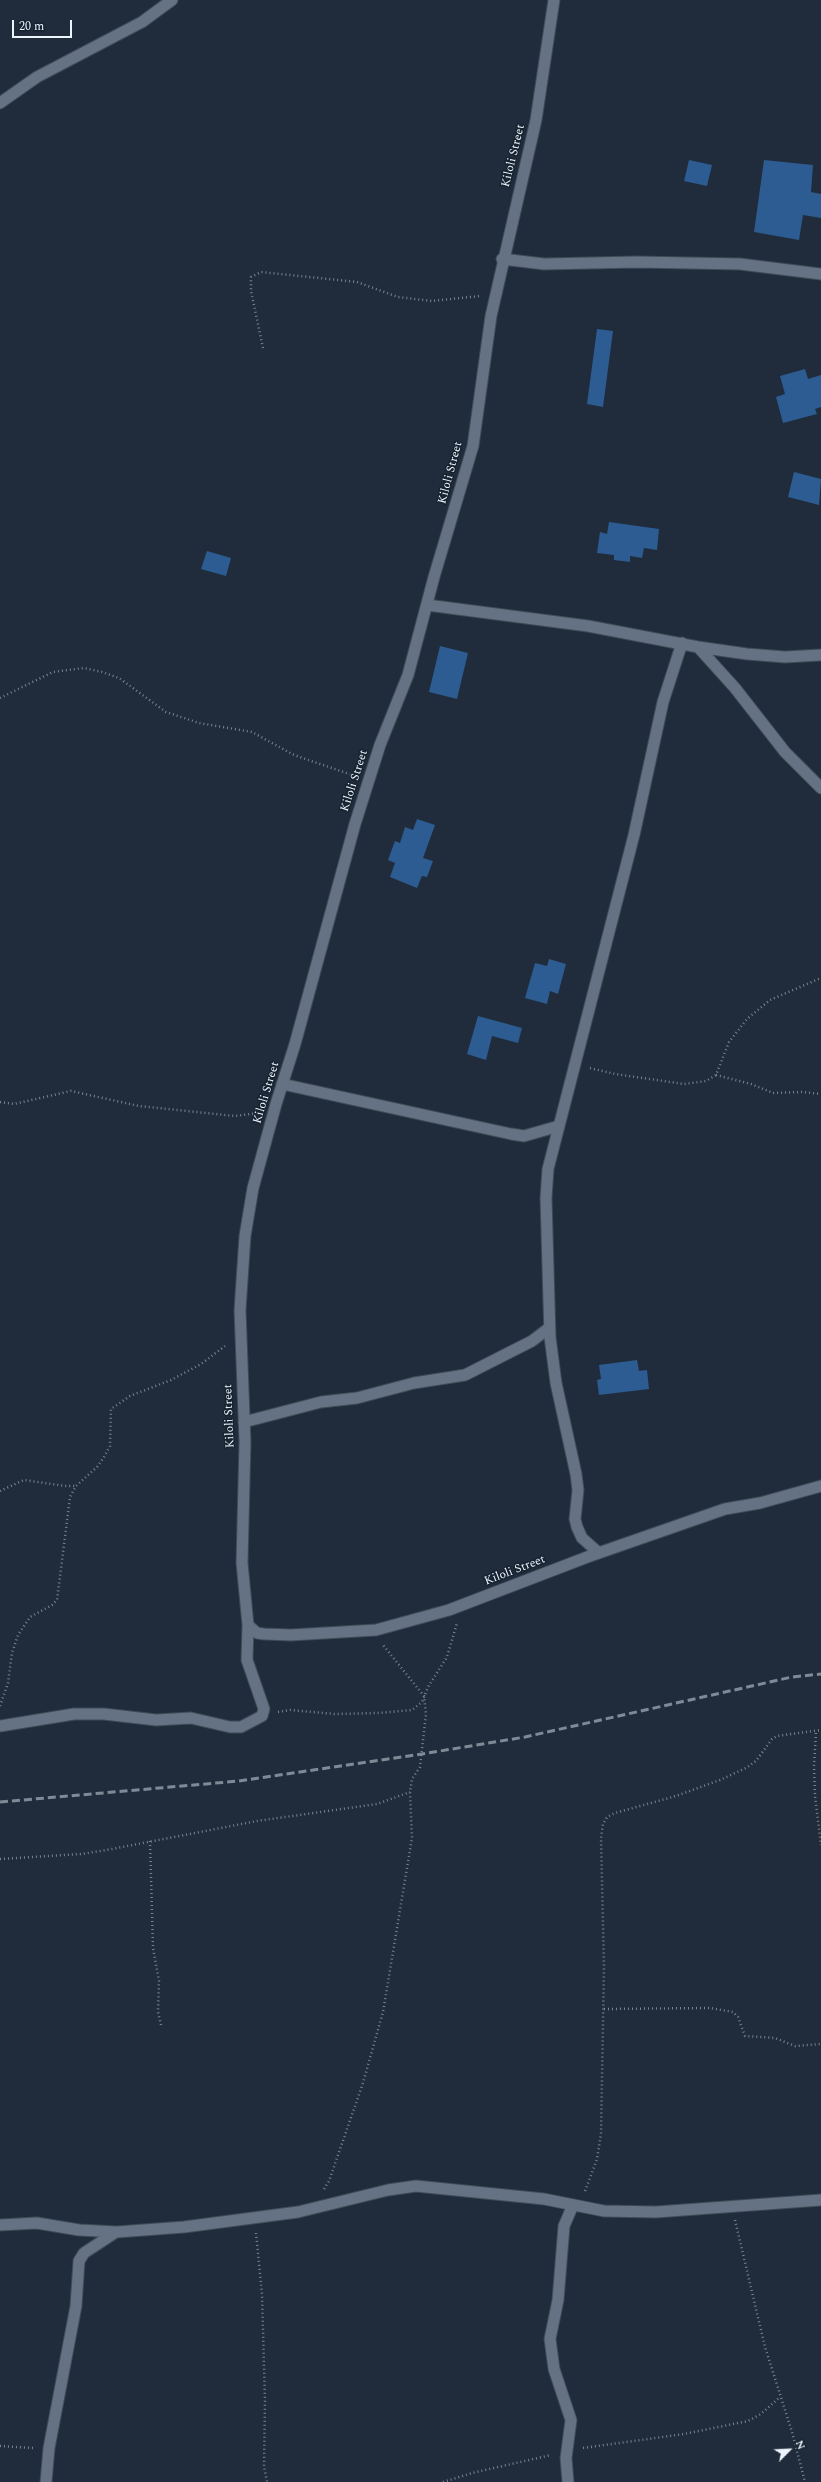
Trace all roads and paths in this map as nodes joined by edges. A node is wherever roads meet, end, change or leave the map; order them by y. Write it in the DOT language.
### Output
graph roads {
  1 [pos="172,0"];
  2 [pos="554,0"];
  3 [pos="0,103"];
  4 [pos="502,259"];
  5 [pos="821,274"];
  6 [pos="496,293"];
  7 [pos="263,348"];
  8 [pos="427,605"];
  9 [pos="682,643"];
  10 [pos="698,647"];
  11 [pos="821,655"];
  12 [pos="0,698"];
  13 [pos="369,780"];
  14 [pos="821,788"];
  15 [pos="821,978"];
  16 [pos="576,1064"];
  17 [pos="716,1075"];
  18 [pos="282,1084"];
  19 [pos="821,1094"];
  20 [pos="0,1102"];
  21 [pos="276,1104"];
  22 [pos="558,1126"];
  23 [pos="240,1328"];
  24 [pos="549,1328"];
  25 [pos="244,1422"];
  26 [pos="76,1486"];
  27 [pos="821,1486"];
  28 [pos="0,1491"];
  29 [pos="599,1553"];
  30 [pos="470,1602"];
  31 [pos="248,1625"];
  32 [pos="370,1632"];
  33 [pos="424,1696"];
  34 [pos="0,1706"];
  35 [pos="256,1720"];
  36 [pos="0,1726"];
  37 [pos="821,1730"];
  38 [pos="816,1733"];
  39 [pos="410,1792"];
  40 [pos="150,1841"];
  41 [pos="821,1845"];
  42 [pos="0,1859"];
  43 [pos="604,2009"];
  44 [pos="161,2026"];
  45 [pos="821,2044"];
  46 [pos="821,2200"];
  47 [pos="573,2205"];
  48 [pos="732,2208"];
  49 [pos="312,2209"];
  50 [pos="255,2218"];
  51 [pos="0,2225"];
  52 [pos="117,2232"];
  53 [pos="780,2397"];
  54 [pos="0,2446"];
  55 [pos="49,2448"];
  56 [pos="568,2450"];
  57 [pos="46,2482"];
  58 [pos="267,2482"];
  59 [pos="443,2482"];
  60 [pos="568,2482"];
  61 [pos="805,2482"];
  1 -- 3 [label="street"];
  2 -- 4 [label="street, Kiloli Street"];
  4 -- 5 [label="street"];
  4 -- 6 [label="street, Kiloli Street"];
  6 -- 7 [label="path"];
  6 -- 8 [label="street, Kiloli Street"];
  8 -- 9 [label="street"];
  8 -- 13 [label="street, Kiloli Street"];
  9 -- 10 [label="street"];
  9 -- 16 [label="street"];
  10 -- 11 [label="street"];
  10 -- 14 [label="street"];
  12 -- 13 [label="path"];
  13 -- 18 [label="street, Kiloli Street"];
  15 -- 17 [label="path"];
  16 -- 17 [label="path"];
  16 -- 22 [label="street"];
  17 -- 19 [label="path"];
  18 -- 21 [label="street, Kiloli Street"];
  18 -- 22 [label="street"];
  20 -- 21 [label="path"];
  21 -- 23 [label="street, Kiloli Street"];
  22 -- 24 [label="street"];
  23 -- 25 [label="street, Kiloli Street"];
  23 -- 26 [label="path"];
  24 -- 25 [label="street"];
  24 -- 29 [label="street"];
  25 -- 31 [label="street, Kiloli Street"];
  26 -- 28 [label="path"];
  26 -- 34 [label="path"];
  27 -- 29 [label="street, Kiloli Street"];
  29 -- 30 [label="street, Kiloli Street"];
  30 -- 32 [label="street, Kiloli Street"];
  30 -- 33 [label="path"];
  31 -- 32 [label="street, Kiloli Street"];
  31 -- 35 [label="street"];
  32 -- 33 [label="path"];
  33 -- 35 [label="path"];
  33 -- 39 [label="path"];
  35 -- 36 [label="street"];
  37 -- 38 [label="path"];
  38 -- 41 [label="path"];
  38 -- 43 [label="path"];
  39 -- 40 [label="path"];
  39 -- 49 [label="path"];
  40 -- 42 [label="path"];
  40 -- 44 [label="path"];
  43 -- 45 [label="path"];
  43 -- 47 [label="path"];
  46 -- 48 [label="street"];
  47 -- 48 [label="street"];
  47 -- 49 [label="street"];
  47 -- 56 [label="street"];
  48 -- 53 [label="path"];
  49 -- 50 [label="street"];
  50 -- 52 [label="street"];
  50 -- 58 [label="path"];
  51 -- 52 [label="street"];
  52 -- 55 [label="street"];
  53 -- 56 [label="path"];
  53 -- 61 [label="path"];
  54 -- 55 [label="path"];
  55 -- 57 [label="street"];
  56 -- 59 [label="path"];
  56 -- 60 [label="street"];
}
